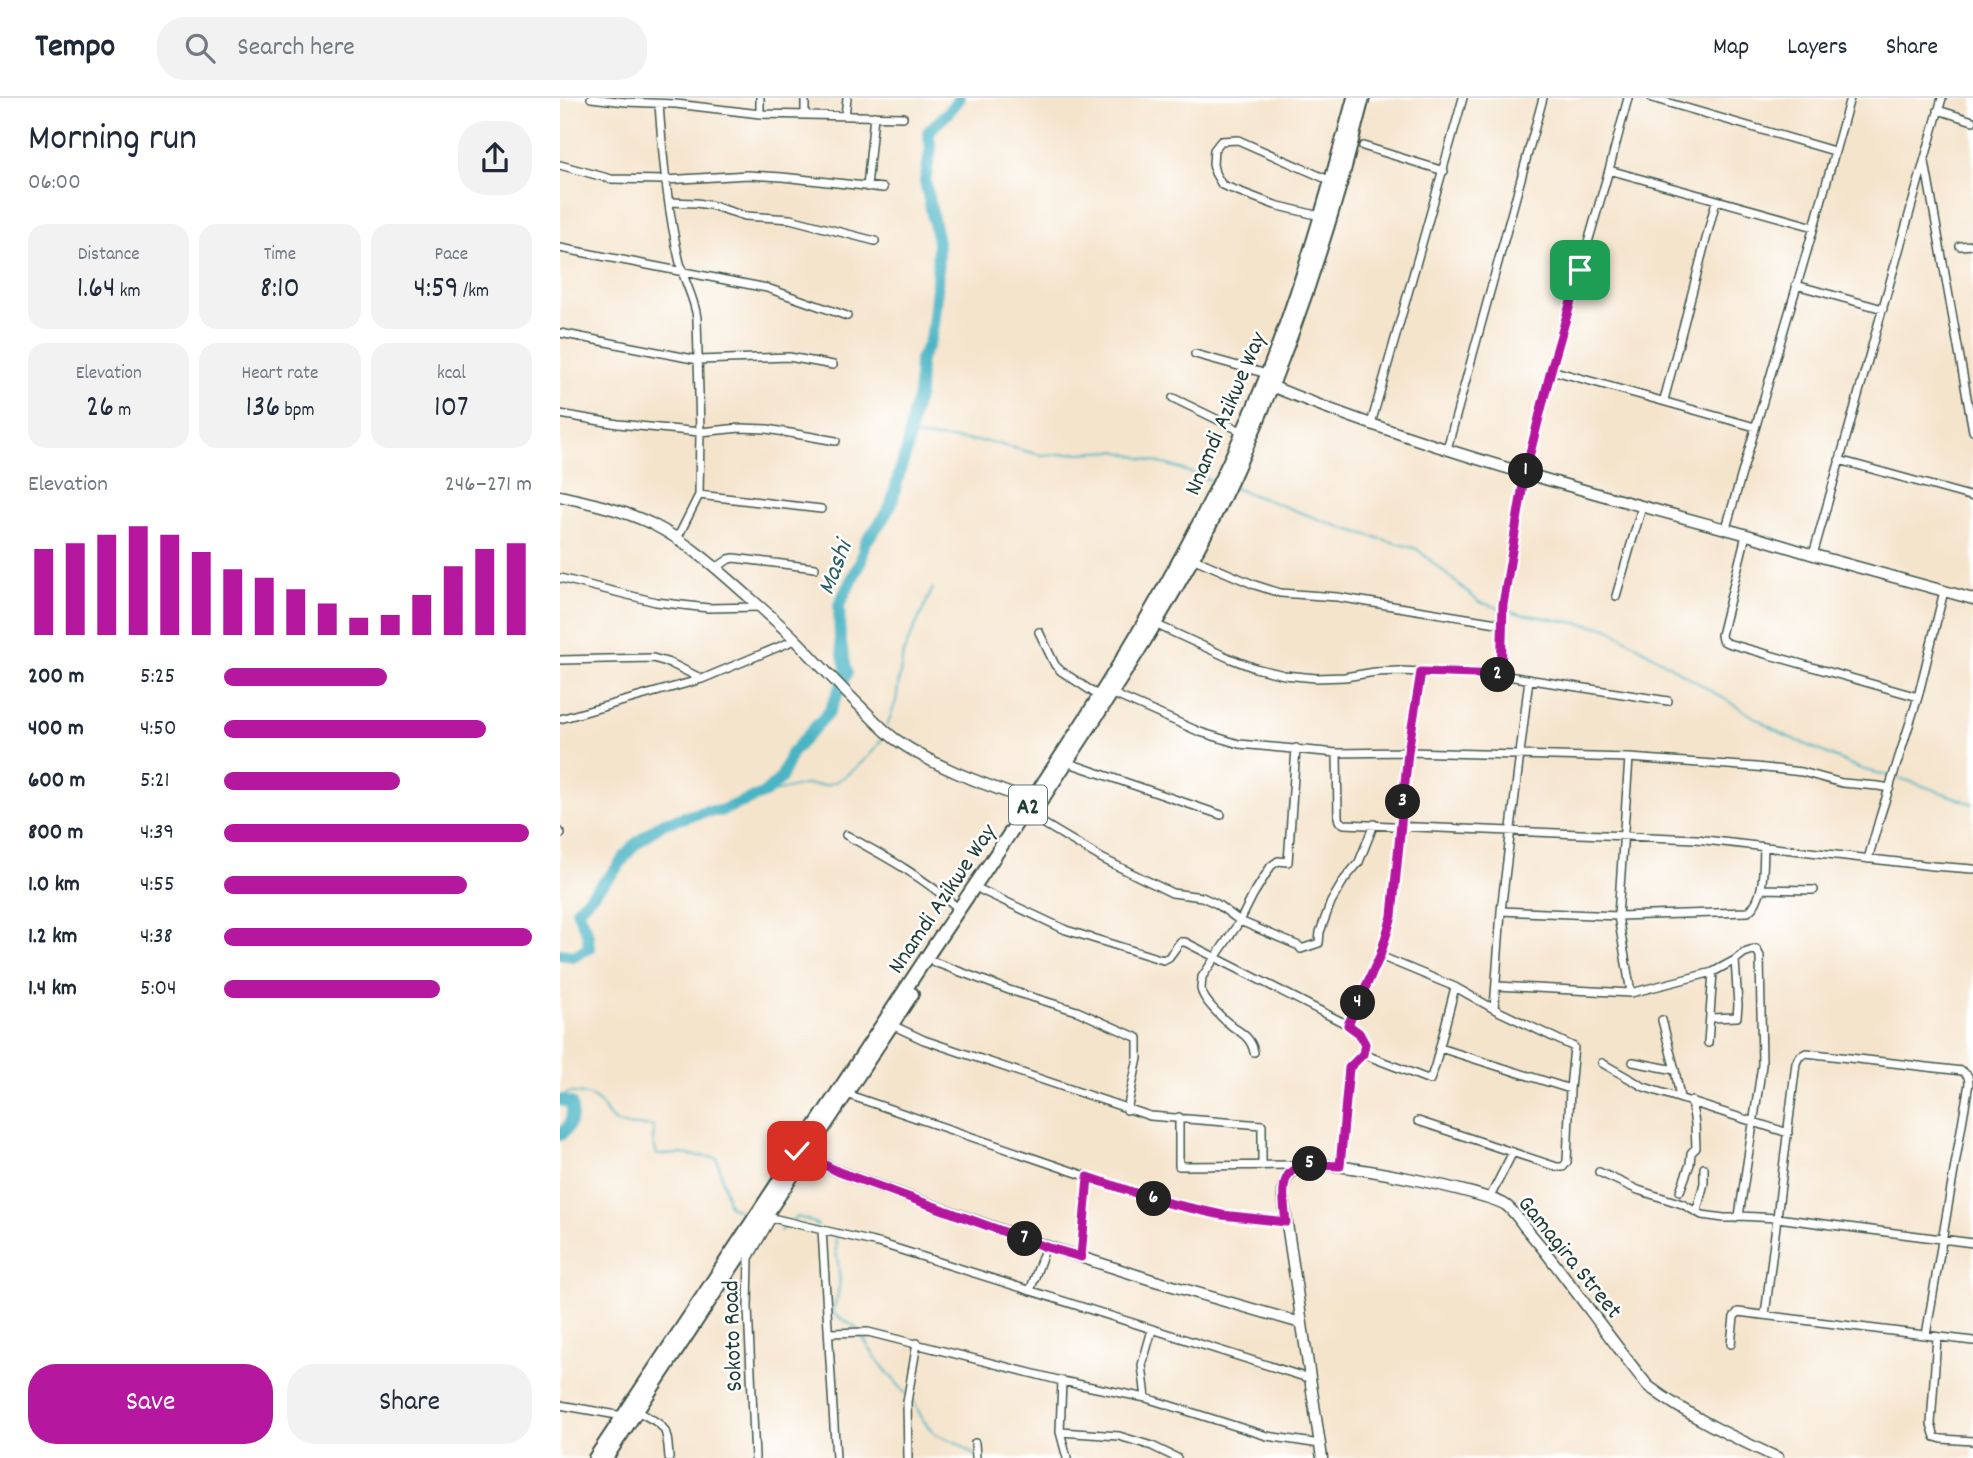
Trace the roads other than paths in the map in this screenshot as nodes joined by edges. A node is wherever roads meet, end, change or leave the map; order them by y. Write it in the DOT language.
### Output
graph roads {
  1 [pos="591,98"];
  2 [pos="760,98"];
  3 [pos="805,98"];
  4 [pos="847,98"];
  5 [pos="1354,98"];
  6 [pos="1363,98"];
  7 [pos="1463,98"];
  8 [pos="1543,98"];
  9 [pos="1628,98"];
  10 [pos="1652,98"];
  11 [pos="1850,98"];
  12 [pos="1941,98"];
  13 [pos="676,101"];
  14 [pos="659,104"];
  15 [pos="1938,110"];
  16 [pos="760,114"];
  17 [pos="805,115"];
  18 [pos="845,116"];
  19 [pos="874,116"];
  20 [pos="903,117"];
  21 [pos="1973,121"];
  22 [pos="1363,146"];
  23 [pos="1834,151"];
  24 [pos="1925,158"];
  25 [pos="560,165"];
  26 [pos="1609,170"];
  27 [pos="1444,172"];
  28 [pos="665,180"];
  29 [pos="1331,181"];
  30 [pos="867,187"];
  31 [pos="883,188"];
  32 [pos="1716,201"];
  33 [pos="669,202"];
  34 [pos="1320,216"];
  35 [pos="1814,227"];
  36 [pos="875,241"];
  37 [pos="1973,245"];
  38 [pos="1960,246"];
  39 [pos="560,248"];
  40 [pos="682,272"];
  41 [pos="1796,285"];
  42 [pos="1882,309"];
  43 [pos="847,316"];
  44 [pos="560,333"];
  45 [pos="1195,354"];
  46 [pos="698,360"];
  47 [pos="834,365"];
  48 [pos="1551,370"];
  49 [pos="1267,381"];
  50 [pos="1173,398"];
  51 [pos="1664,400"];
  52 [pos="560,414"];
  53 [pos="1371,424"];
  54 [pos="1755,426"];
  55 [pos="1973,431"];
  56 [pos="700,432"];
  57 [pos="1243,432"];
  58 [pos="836,442"];
  59 [pos="1447,449"];
  60 [pos="1839,460"];
  61 [pos="1525,473"];
  62 [pos="699,495"];
  63 [pos="560,496"];
  64 [pos="1973,497"];
  65 [pos="1642,507"];
  66 [pos="821,509"];
  67 [pos="1726,528"];
  68 [pos="1746,535"];
  69 [pos="677,539"];
  70 [pos="1813,555"];
  71 [pos="1192,558"];
  72 [pos="716,568"];
  73 [pos="815,568"];
  74 [pos="560,578"];
  75 [pos="1944,591"];
  76 [pos="1616,596"];
  77 [pos="1973,599"];
  78 [pos="760,607"];
  79 [pos="1155,624"];
  80 [pos="1503,624"];
  81 [pos="1039,632"];
  82 [pos="795,640"];
  83 [pos="560,660"];
  84 [pos="1421,672"];
  85 [pos="1501,675"];
  86 [pos="1529,679"];
  87 [pos="702,680"];
  88 [pos="1105,694"];
  89 [pos="1918,697"];
  90 [pos="1668,701"];
  91 [pos="560,719"];
  92 [pos="1296,748"];
  93 [pos="1408,752"];
  94 [pos="1337,753"];
  95 [pos="1519,756"];
  96 [pos="1629,758"];
  97 [pos="1066,762"];
  98 [pos="1890,786"];
  99 [pos="1031,801"];
  100 [pos="1221,815"];
  101 [pos="1031,816"];
  102 [pos="1374,824"];
  103 [pos="1401,826"];
  104 [pos="1510,832"];
  105 [pos="846,835"];
  106 [pos="1622,836"];
  107 [pos="1764,848"];
  108 [pos="1868,859"];
  109 [pos="1973,869"];
  110 [pos="1761,888"];
  111 [pos="981,890"];
  112 [pos="1814,890"];
  113 [pos="959,909"];
  114 [pos="1501,911"];
  115 [pos="1618,916"];
  116 [pos="1240,921"];
  117 [pos="1380,956"];
  118 [pos="1215,958"];
  119 [pos="1735,960"];
  120 [pos="934,962"];
  121 [pos="1713,972"];
  122 [pos="1497,986"];
  123 [pos="1455,987"];
  124 [pos="1631,993"];
  125 [pos="1494,1009"];
  126 [pos="1710,1018"];
  127 [pos="1662,1020"];
  128 [pos="891,1025"];
  129 [pos="1348,1025"];
  130 [pos="1708,1043"];
  131 [pos="1440,1048"];
  132 [pos="1254,1052"];
  133 [pos="1363,1054"];
  134 [pos="1633,1062"];
  135 [pos="1602,1063"];
  136 [pos="1675,1070"];
  137 [pos="1570,1089"];
  138 [pos="846,1094"];
  139 [pos="1680,1098"];
  140 [pos="1690,1101"];
  141 [pos="1127,1110"];
  142 [pos="1179,1117"];
  143 [pos="1418,1121"];
  144 [pos="1753,1122"];
  145 [pos="1788,1133"];
  146 [pos="1513,1152"];
  147 [pos="801,1154"];
  148 [pos="1308,1164"];
  149 [pos="1262,1166"];
  150 [pos="1340,1166"];
  151 [pos="1704,1168"];
  152 [pos="1599,1172"];
  153 [pos="1088,1177"];
  154 [pos="1680,1191"];
  155 [pos="1490,1197"];
  156 [pos="1697,1211"];
  157 [pos="1739,1216"];
  158 [pos="1777,1218"];
  159 [pos="1286,1222"];
  160 [pos="822,1230"];
  161 [pos="1943,1239"];
  162 [pos="1973,1243"];
  163 [pos="1046,1247"];
  164 [pos="1081,1257"];
  165 [pos="1030,1291"];
  166 [pos="1765,1315"];
  167 [pos="1301,1323"];
  168 [pos="1152,1330"];
  169 [pos="829,1333"];
  170 [pos="1926,1335"];
  171 [pos="1937,1337"];
  172 [pos="1973,1341"];
  173 [pos="917,1343"];
  174 [pos="1731,1343"];
  175 [pos="1311,1379"];
  176 [pos="1062,1381"];
  177 [pos="1146,1398"];
  178 [pos="560,1405"];
  179 [pos="637,1411"];
  180 [pos="623,1416"];
  181 [pos="1060,1432"];
  182 [pos="1973,1441"];
  183 [pos="975,1443"];
  184 [pos="1320,1444"];
  185 [pos="977,1456"];
  186 [pos="595,1458"];
  187 [pos="606,1458"];
  188 [pos="669,1458"];
  189 [pos="755,1458"];
  190 [pos="836,1458"];
  191 [pos="908,1458"];
  192 [pos="1067,1458"];
  193 [pos="1177,1458"];
  194 [pos="1322,1458"];
  195 [pos="1779,1458"];
  1 -- 14 [label="street"];
  2 -- 16 [label="street"];
  3 -- 17 [label="street"];
  4 -- 18 [label="street"];
  5 -- 29 [label="highway, Nnamdi Azikwe Way / A2"];
  6 -- 49 [label="highway, Nnamdi Azikwe Way / A2"];
  7 -- 27 [label="street"];
  8 -- 59 [label="street"];
  9 -- 26 [label="street"];
  10 -- 23 [label="street"];
  11 -- 23 [label="street"];
  12 -- 15 [label="street"];
  13 -- 14 [label="street"];
  13 -- 16 [label="street"];
  14 -- 28 [label="street"];
  15 -- 21 [label="street"];
  15 -- 24 [label="street"];
  16 -- 17 [label="street"];
  17 -- 18 [label="street"];
  18 -- 19 [label="street"];
  19 -- 20 [label="street"];
  19 -- 30 [label="street"];
  22 -- 27 [label="street"];
  23 -- 35 [label="street"];
  24 -- 42 [label="street"];
  24 -- 55 [label="street"];
  25 -- 28 [label="street"];
  26 -- 32 [label="street"];
  26 -- 48 [label="street"];
  27 -- 53 [label="street"];
  28 -- 30 [label="street"];
  28 -- 33 [label="street"];
  29 -- 34 [label="highway, Nnamdi Azikwe Way / A2"];
  29 -- 34 [label="street"];
  30 -- 31 [label="street"];
  32 -- 35 [label="street"];
  32 -- 51 [label="street"];
  33 -- 36 [label="street"];
  33 -- 40 [label="street"];
  34 -- 49 [label="highway, Nnamdi Azikwe Way / A2"];
  35 -- 41 [label="street"];
  37 -- 38 [label="street"];
  39 -- 40 [label="street"];
  40 -- 43 [label="street"];
  40 -- 46 [label="street"];
  41 -- 42 [label="street"];
  41 -- 54 [label="street"];
  42 -- 60 [label="street"];
  44 -- 46 [label="street"];
  45 -- 49 [label="street"];
  46 -- 47 [label="street"];
  46 -- 56 [label="street"];
  48 -- 51 [label="street"];
  48 -- 61 [label="street"];
  49 -- 53 [label="street"];
  49 -- 57 [label="highway, Nnamdi Azikwe Way / A2"];
  49 -- 71 [label="highway, Nnamdi Azikwe Way / A2"];
  50 -- 57 [label="street"];
  51 -- 54 [label="street"];
  52 -- 56 [label="street"];
  53 -- 59 [label="street"];
  54 -- 67 [label="street"];
  56 -- 58 [label="street"];
  56 -- 62 [label="street"];
  57 -- 88 [label="highway, Nnamdi Azikwe Way / A2"];
  59 -- 61 [label="street"];
  60 -- 64 [label="street"];
  60 -- 70 [label="street"];
  61 -- 65 [label="street"];
  61 -- 80 [label="street"];
  62 -- 66 [label="street"];
  62 -- 69 [label="street"];
  63 -- 69 [label="street"];
  65 -- 67 [label="street"];
  65 -- 76 [label="street"];
  67 -- 68 [label="street"];
  68 -- 70 [label="street"];
  68 -- 89 [label="street"];
  69 -- 72 [label="street"];
  70 -- 75 [label="street"];
  71 -- 79 [label="highway, Nnamdi Azikwe Way / A2"];
  71 -- 80 [label="street"];
  72 -- 73 [label="street"];
  72 -- 78 [label="street"];
  74 -- 78 [label="street"];
  75 -- 77 [label="street"];
  75 -- 89 [label="street"];
  78 -- 82 [label="street"];
  79 -- 84 [label="street"];
  79 -- 88 [label="highway, Nnamdi Azikwe Way / A2"];
  80 -- 85 [label="street"];
  81 -- 88 [label="street"];
  82 -- 87 [label="street"];
  82 -- 99 [label="street"];
  83 -- 87 [label="street"];
  84 -- 85 [label="street"];
  84 -- 93 [label="street"];
  85 -- 86 [label="street"];
  86 -- 90 [label="street"];
  86 -- 95 [label="street"];
  87 -- 91 [label="street"];
  88 -- 92 [label="street"];
  88 -- 97 [label="highway, Nnamdi Azikwe Way / A2"];
  88 -- 99 [label="highway, Nnamdi Azikwe Way / A2"];
  89 -- 98 [label="street"];
  92 -- 94 [label="street"];
  92 -- 116 [label="street"];
  93 -- 94 [label="street"];
  93 -- 95 [label="street"];
  93 -- 103 [label="street"];
  94 -- 102 [label="street"];
  95 -- 96 [label="street"];
  95 -- 104 [label="street"];
  96 -- 98 [label="street"];
  96 -- 106 [label="street"];
  97 -- 100 [label="street"];
  97 -- 101 [label="highway, Nnamdi Azikwe Way / A2"];
  98 -- 108 [label="street"];
  99 -- 113 [label="highway, Nnamdi Azikwe Way / A2"];
  101 -- 111 [label="highway, Nnamdi Azikwe Way / A2"];
  101 -- 116 [label="street"];
  102 -- 103 [label="street"];
  102 -- 116 [label="street"];
  103 -- 104 [label="street"];
  103 -- 117 [label="street"];
  104 -- 106 [label="street"];
  104 -- 114 [label="street"];
  105 -- 113 [label="street"];
  106 -- 107 [label="street"];
  106 -- 115 [label="street"];
  107 -- 108 [label="street"];
  107 -- 110 [label="street"];
  108 -- 109 [label="street"];
  110 -- 112 [label="street"];
  110 -- 115 [label="street"];
  111 -- 118 [label="street"];
  111 -- 120 [label="highway, Nnamdi Azikwe Way / A2"];
  113 -- 147 [label="highway, Nnamdi Azikwe Way / A2"];
  114 -- 115 [label="street"];
  114 -- 122 [label="street"];
  115 -- 124 [label="street"];
  116 -- 118 [label="street"];
  117 -- 123 [label="street"];
  117 -- 129 [label="street"];
  118 -- 129 [label="street"];
  118 -- 132 [label="street"];
  119 -- 121 [label="street"];
  119 -- 126 [label="street"];
  119 -- 144 [label="street"];
  120 -- 128 [label="highway, Nnamdi Azikwe Way / A2"];
  120 -- 141 [label="street"];
  121 -- 124 [label="street"];
  121 -- 126 [label="street"];
  122 -- 124 [label="street"];
  122 -- 125 [label="street"];
  123 -- 125 [label="street"];
  123 -- 131 [label="street"];
  125 -- 137 [label="street"];
  126 -- 130 [label="street"];
  127 -- 136 [label="street"];
  128 -- 138 [label="highway, Nnamdi Azikwe Way / A2"];
  128 -- 141 [label="street"];
  129 -- 133 [label="street"];
  131 -- 133 [label="street"];
  131 -- 137 [label="street"];
  133 -- 150 [label="street"];
  134 -- 136 [label="street"];
  135 -- 139 [label="street"];
  136 -- 139 [label="street"];
  137 -- 146 [label="street"];
  138 -- 147 [label="highway, Nnamdi Azikwe Way / A2"];
  138 -- 153 [label="street"];
  139 -- 140 [label="street"];
  140 -- 144 [label="street"];
  140 -- 154 [label="street"];
  141 -- 142 [label="street"];
  142 -- 149 [label="street"];
  142 -- 149 [label="street"];
  143 -- 146 [label="street"];
  144 -- 145 [label="street"];
  144 -- 157 [label="street"];
  145 -- 158 [label="street"];
  145 -- 161 [label="street"];
  146 -- 155 [label="street"];
  147 -- 163 [label="street"];
  147 -- 179 [label="highway, Nnamdi Azikwe Way / A2"];
  147 -- 180 [label="highway, Nnamdi Azikwe Way / A2"];
  148 -- 149 [label="street"];
  148 -- 150 [label="street, Gamagira Street"];
  148 -- 159 [label="street"];
  150 -- 155 [label="street, Gamagira Street"];
  151 -- 156 [label="street"];
  152 -- 156 [label="street"];
  153 -- 159 [label="street"];
  153 -- 164 [label="street"];
  155 -- 195 [label="street, Gamagira Street"];
  156 -- 157 [label="street"];
  157 -- 158 [label="street"];
  158 -- 161 [label="street"];
  158 -- 166 [label="street"];
  159 -- 167 [label="street"];
  160 -- 165 [label="street"];
  160 -- 169 [label="street"];
  160 -- 189 [label="street, Sokoto Road"];
  161 -- 162 [label="street"];
  161 -- 170 [label="street"];
  163 -- 164 [label="street"];
  163 -- 165 [label="street"];
  164 -- 167 [label="street"];
  165 -- 168 [label="street"];
  166 -- 170 [label="street"];
  166 -- 174 [label="street"];
  167 -- 175 [label="street"];
  168 -- 175 [label="street"];
  168 -- 177 [label="street"];
  169 -- 173 [label="street"];
  169 -- 190 [label="street"];
  170 -- 171 [label="street"];
  171 -- 172 [label="street"];
  171 -- 182 [label="street"];
  173 -- 176 [label="street"];
  173 -- 191 [label="street"];
  175 -- 184 [label="street"];
  176 -- 177 [label="street"];
  176 -- 181 [label="street"];
  177 -- 184 [label="street"];
  178 -- 180 [label="street"];
  179 -- 187 [label="highway, Nnamdi Azikwe Way / A2"];
  179 -- 188 [label="street"];
  180 -- 186 [label="highway, Nnamdi Azikwe Way / A2"];
  181 -- 192 [label="street"];
  181 -- 193 [label="street"];
  183 -- 185 [label="street"];
  184 -- 194 [label="street"];
}
